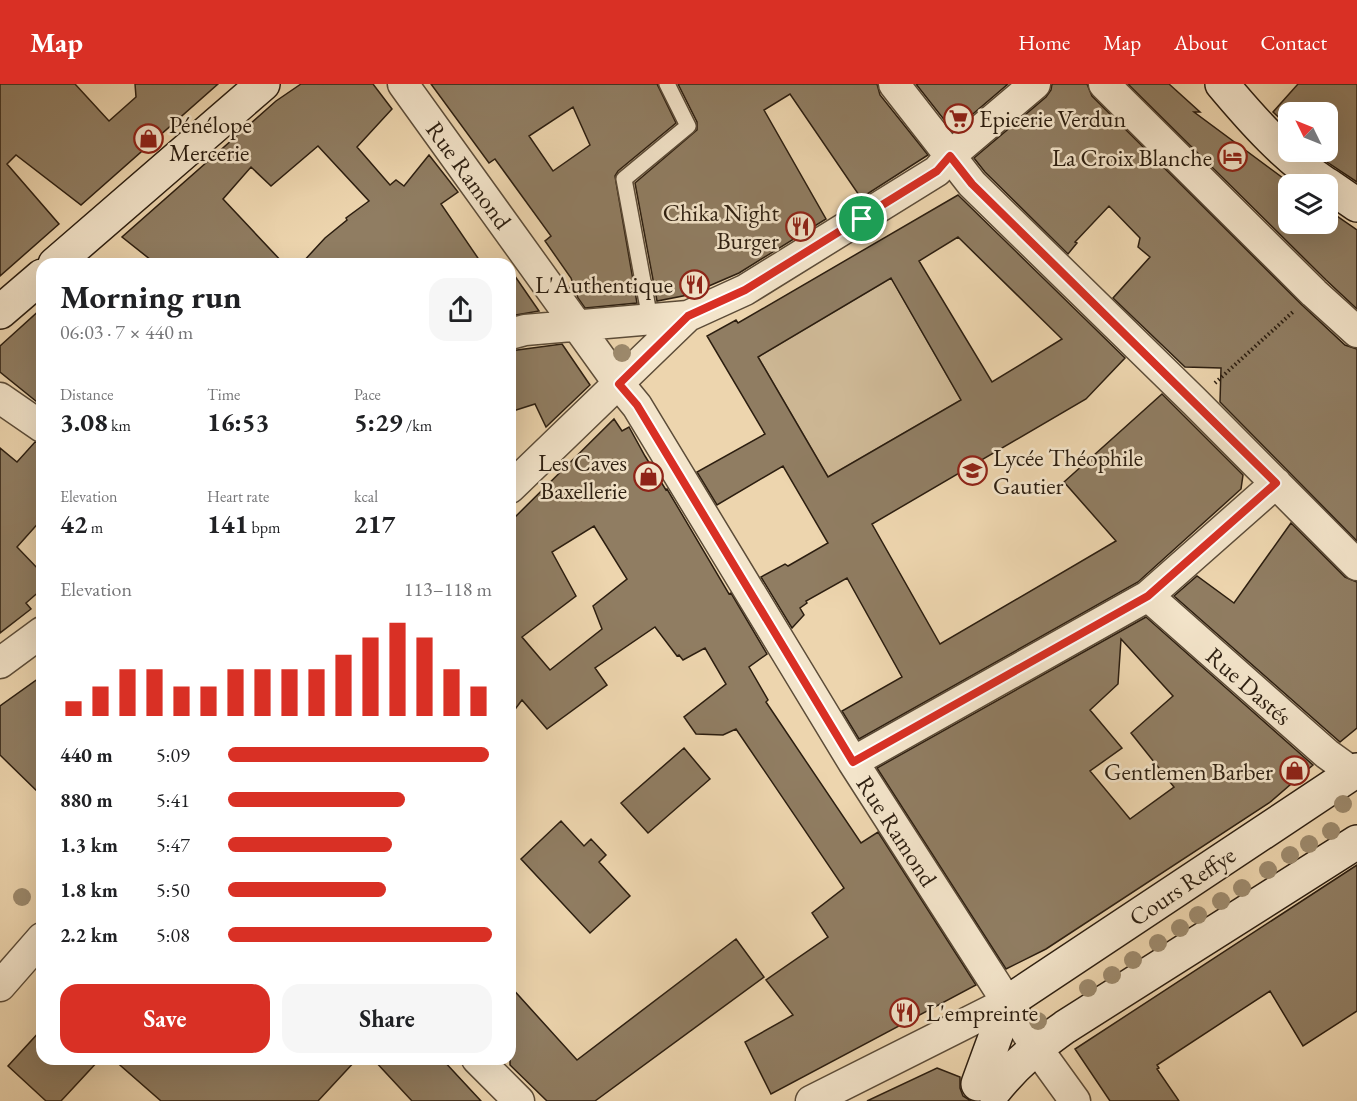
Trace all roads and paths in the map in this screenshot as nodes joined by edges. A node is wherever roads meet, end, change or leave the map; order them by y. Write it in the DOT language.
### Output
graph roads {
  1 [pos="263,84"];
  2 [pos="403,84"];
  3 [pos="667,84"];
  4 [pos="894,84"];
  5 [pos="1035,84"];
  6 [pos="1104,84"];
  7 [pos="1222,84"];
  8 [pos="950,156"];
  9 [pos="1311,174"];
  10 [pos="1338,192"];
  11 [pos="1357,205"];
  12 [pos="63,258"];
  13 [pos="36,281"];
  14 [pos="1314,293"];
  15 [pos="0,312"];
  16 [pos="688,316"];
  17 [pos="650,319"];
  18 [pos="578,325"];
  19 [pos="516,332"];
  20 [pos="1357,332"];
  21 [pos="619,384"];
  22 [pos="0,398"];
  23 [pos="1195,402"];
  24 [pos="36,423"];
  25 [pos="516,482"];
  26 [pos="1276,483"];
  27 [pos="1357,565"];
  28 [pos="1148,596"];
  29 [pos="36,636"];
  30 [pos="0,663"];
  31 [pos="853,762"];
  32 [pos="1355,771"];
  33 [pos="1357,842"];
  34 [pos="36,945"];
  35 [pos="0,986"];
  36 [pos="1008,1002"];
  37 [pos="1036,1047"];
  38 [pos="483,1065"];
  39 [pos="519,1101"];
  40 [pos="811,1101"];
  41 [pos="1075,1101"];
  1 -- 12 [label="street"];
  2 -- 18 [label="street, Rue Ramond"];
  3 -- 17 [label="lane"];
  4 -- 8 [label="street"];
  5 -- 8 [label="street"];
  6 -- 14 [label="street"];
  7 -- 9 [label="street"];
  8 -- 16 [label="street"];
  8 -- 23 [label="street"];
  10 -- 11 [label="street"];
  13 -- 15 [label="street"];
  14 -- 20 [label="street"];
  14 -- 23 [label="path"];
  16 -- 17 [label="street"];
  16 -- 21 [label="street"];
  17 -- 18 [label="street"];
  18 -- 19 [label="street"];
  18 -- 21 [label="street, Rue Ramond"];
  21 -- 25 [label="street"];
  21 -- 31 [label="street, Rue Ramond"];
  22 -- 24 [label="street"];
  23 -- 26 [label="street"];
  26 -- 27 [label="street"];
  26 -- 28 [label="street"];
  28 -- 31 [label="street"];
  28 -- 32 [label="street, Rue Dastés"];
  29 -- 30 [label="street"];
  31 -- 36 [label="street, Rue Ramond"];
  32 -- 36 [label="street, Cours Reffye"];
  33 -- 37 [label="street"];
  34 -- 35 [label="street"];
  36 -- 37 [label="street, Rue Ramond"];
  36 -- 37 [label="street"];
  36 -- 40 [label="street"];
  37 -- 41 [label="street, Rue Ramond"];
  38 -- 39 [label="street"];
}
